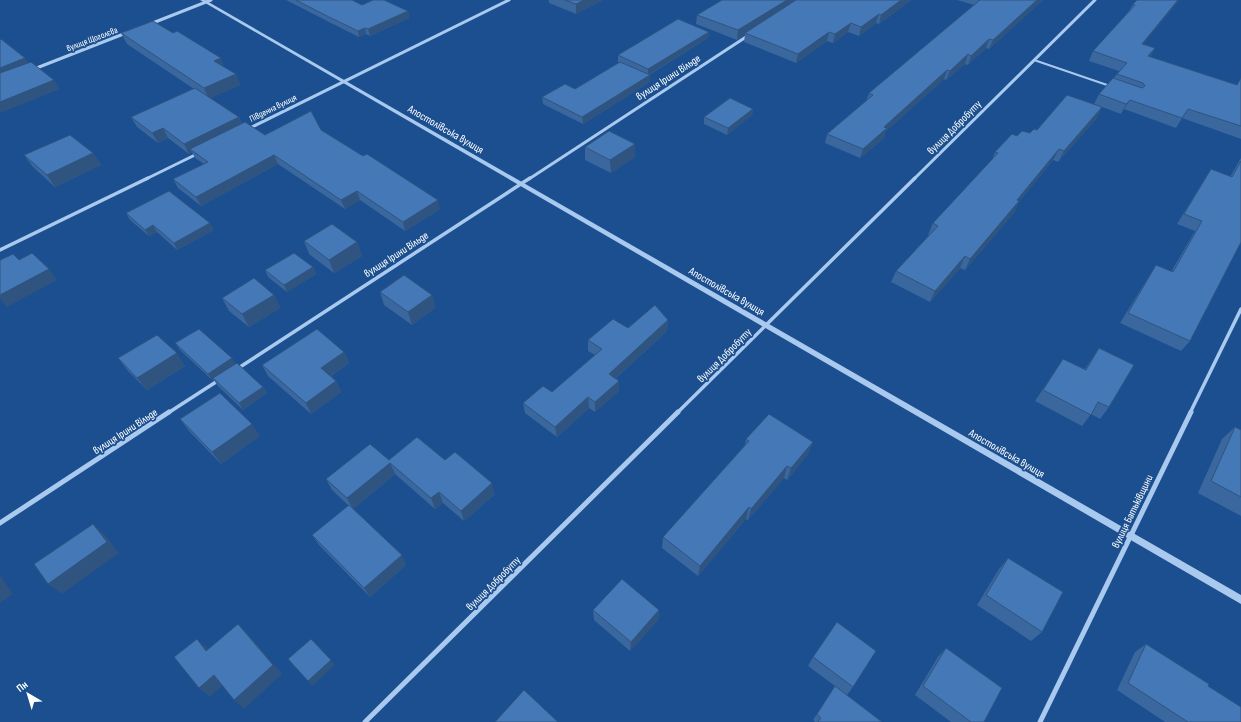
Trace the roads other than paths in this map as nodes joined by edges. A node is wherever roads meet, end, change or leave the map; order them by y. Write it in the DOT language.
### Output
graph roads {
  1 [pos="510,0"];
  2 [pos="1095,0"];
  3 [pos="206,1"];
  4 [pos="147,25"];
  5 [pos="132,31"];
  6 [pos="750,34"];
  7 [pos="1034,60"];
  8 [pos="29,71"];
  9 [pos="344,82"];
  10 [pos="1115,87"];
  11 [pos="243,131"];
  12 [pos="200,152"];
  13 [pos="521,184"];
  14 [pos="0,250"];
  15 [pos="1241,309"];
  16 [pos="766,325"];
  17 [pos="234,371"];
  18 [pos="220,379"];
  19 [pos="0,523"];
  20 [pos="1130,536"];
  21 [pos="1241,600"];
  22 [pos="365,722"];
  23 [pos="1040,722"];
  1 -- 9 [label="street, Південна вулиця"];
  2 -- 7 [label="street, вулиця Добробуту"];
  3 -- 4 [label="street"];
  3 -- 9 [label="street, Апостолівська вулиця"];
  5 -- 8 [label="street, вулиця Щоголєва"];
  6 -- 13 [label="street, вулиця Ірини Вільде"];
  7 -- 10 [label="lane"];
  7 -- 16 [label="street, вулиця Добробуту"];
  9 -- 11 [label="street, Південна вулиця"];
  9 -- 13 [label="street, Апостолівська вулиця"];
  12 -- 14 [label="street"];
  13 -- 16 [label="street, Апостолівська вулиця"];
  13 -- 17 [label="street, вулиця Ірини Вільде"];
  15 -- 20 [label="street, вулиця Батьківщини"];
  16 -- 20 [label="street, Апостолівська вулиця"];
  16 -- 22 [label="street, вулиця Добробуту"];
  18 -- 19 [label="street, вулиця Ірини Вільде"];
  20 -- 21 [label="street, Апостолівська вулиця"];
  20 -- 23 [label="street, вулиця Батьківщини"];
}
